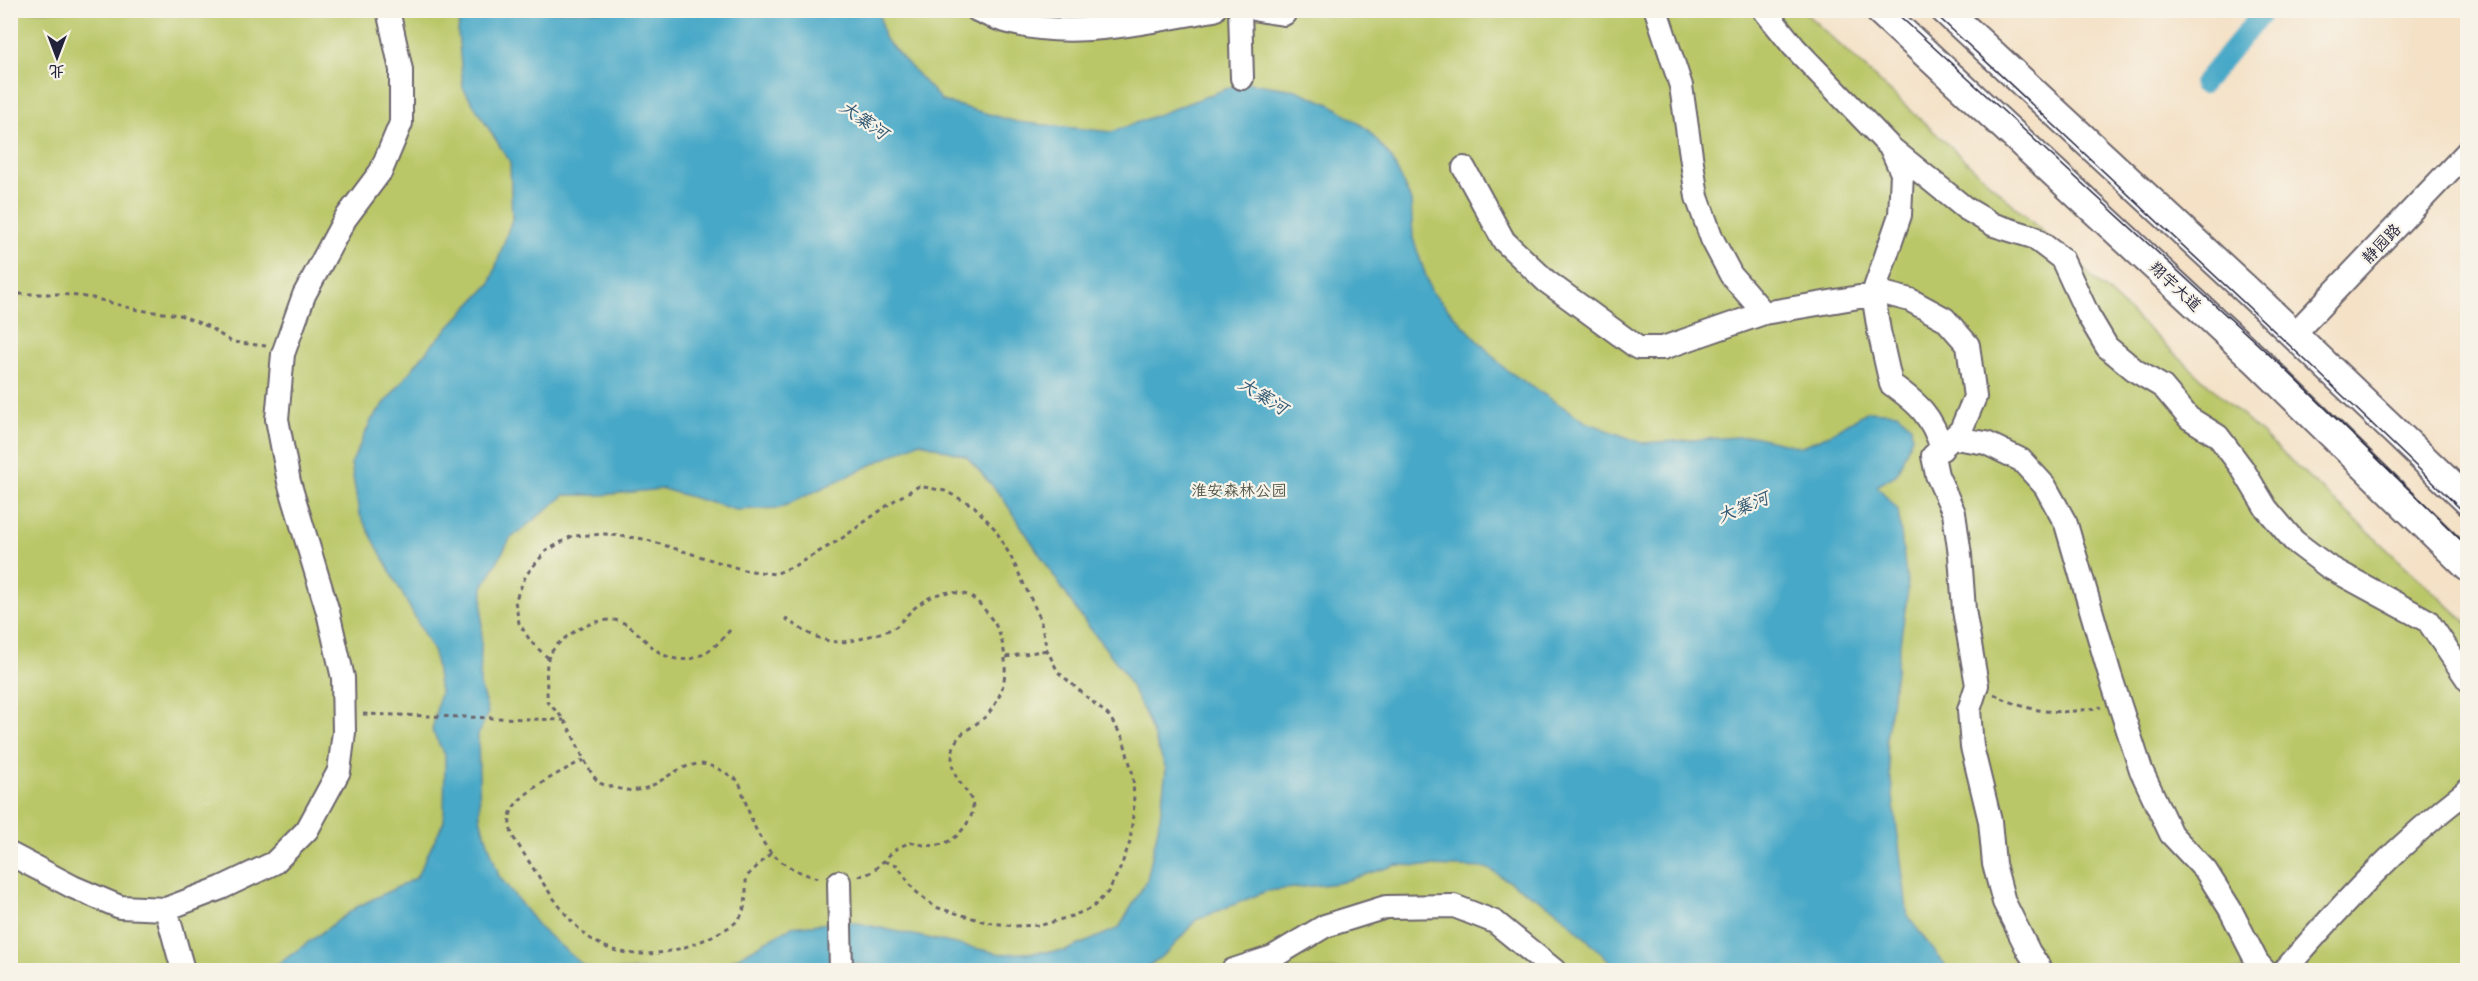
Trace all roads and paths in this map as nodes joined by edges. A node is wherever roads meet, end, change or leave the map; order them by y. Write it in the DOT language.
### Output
graph roads {
  1 [pos="388,10"];
  2 [pos="977,10"];
  3 [pos="1214,10"];
  4 [pos="1240,10"];
  5 [pos="1258,10"];
  6 [pos="1656,10"];
  7 [pos="1764,10"];
  8 [pos="1879,10"];
  9 [pos="1945,10"];
  10 [pos="1284,14"];
  11 [pos="1242,78"];
  12 [pos="1891,148"];
  13 [pos="2468,151"];
  14 [pos="1464,168"];
  15 [pos="10,294"];
  16 [pos="1873,294"];
  17 [pos="1764,313"];
  18 [pos="2294,334"];
  19 [pos="286,346"];
  20 [pos="1948,444"];
  21 [pos="2468,501"];
  22 [pos="2468,567"];
  23 [pos="785,618"];
  24 [pos="730,630"];
  25 [pos="1047,650"];
  26 [pos="1006,657"];
  27 [pos="548,658"];
  28 [pos="2468,680"];
  29 [pos="1977,685"];
  30 [pos="2119,703"];
  31 [pos="344,714"];
  32 [pos="564,720"];
  33 [pos="584,760"];
  34 [pos="2468,790"];
  35 [pos="771,853"];
  36 [pos="10,854"];
  37 [pos="882,861"];
  38 [pos="839,882"];
  39 [pos="166,909"];
  40 [pos="183,970"];
  41 [pos="841,970"];
  42 [pos="1233,970"];
  43 [pos="1554,970"];
  44 [pos="2041,970"];
  45 [pos="2264,970"];
  46 [pos="2285,970"];
  1 -- 19 [label="street"];
  2 -- 3 [label="street"];
  4 -- 11 [label="street"];
  5 -- 10 [label="street"];
  6 -- 17 [label="street"];
  7 -- 12 [label="street"];
  8 -- 22 [label="main road, 翔宇大道"];
  9 -- 18 [label="main road"];
  12 -- 16 [label="street"];
  12 -- 28 [label="street"];
  13 -- 18 [label="street, 静园路"];
  14 -- 17 [label="street"];
  15 -- 19 [label="path"];
  16 -- 17 [label="street"];
  16 -- 20 [label="street"];
  16 -- 20 [label="street"];
  18 -- 21 [label="main road"];
  19 -- 31 [label="street"];
  20 -- 29 [label="street"];
  20 -- 30 [label="street"];
  23 -- 26 [label="path"];
  24 -- 27 [label="path"];
  25 -- 26 [label="path"];
  25 -- 27 [label="path"];
  25 -- 37 [label="path"];
  26 -- 37 [label="path"];
  27 -- 32 [label="path"];
  29 -- 30 [label="path"];
  29 -- 44 [label="street"];
  30 -- 45 [label="street"];
  31 -- 32 [label="path"];
  31 -- 39 [label="street"];
  32 -- 33 [label="path"];
  33 -- 35 [label="path"];
  33 -- 35 [label="path"];
  34 -- 46 [label="street"];
  35 -- 38 [label="path"];
  36 -- 39 [label="street"];
  37 -- 38 [label="path"];
  38 -- 41 [label="street"];
  39 -- 40 [label="street"];
  42 -- 43 [label="street"];
}
